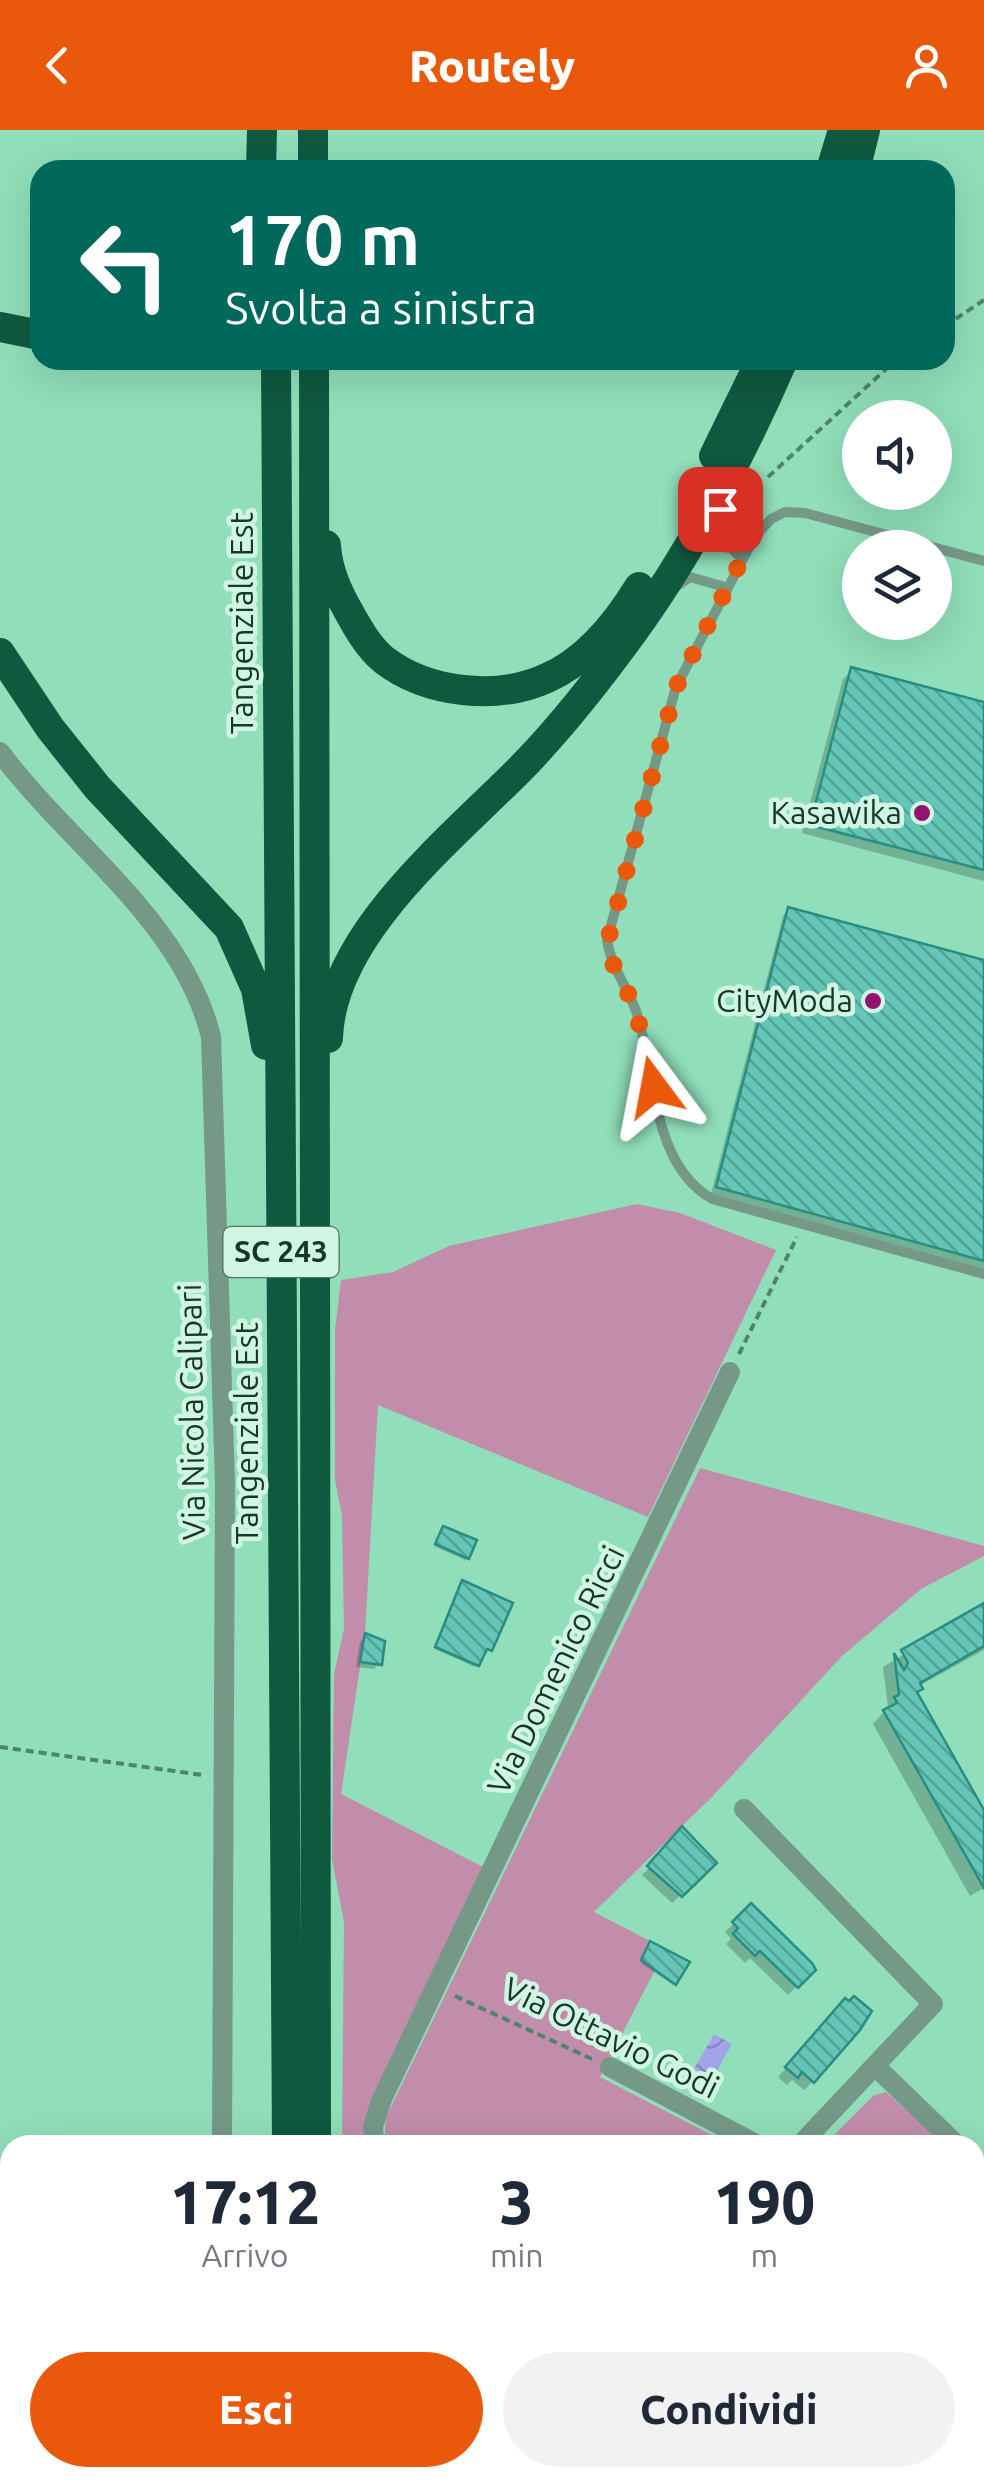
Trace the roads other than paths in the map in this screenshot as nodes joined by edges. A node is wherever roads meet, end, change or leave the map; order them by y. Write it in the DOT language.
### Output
graph roads {
  1 [pos="262,130"];
  2 [pos="274,130"];
  3 [pos="313,130"];
  4 [pos="843,130"];
  5 [pos="865,130"];
  6 [pos="261,160"];
  7 [pos="274,160"];
  8 [pos="313,160"];
  9 [pos="834,160"];
  10 [pos="858,160"];
  11 [pos="0,327"];
  12 [pos="30,333"];
  13 [pos="276,370"];
  14 [pos="314,370"];
  15 [pos="756,370"];
  16 [pos="778,370"];
  17 [pos="314,420"];
  18 [pos="743,444"];
  19 [pos="742,559"];
  20 [pos="984,560"];
  21 [pos="726,587"];
  22 [pos="634,632"];
  23 [pos="0,653"];
  24 [pos="0,752"];
  25 [pos="314,1268"];
  26 [pos="984,1274"];
  27 [pos="282,1280"];
  28 [pos="730,1372"];
  29 [pos="744,1809"];
  30 [pos="314,1928"];
  31 [pos="874,2066"];
  32 [pos="610,2067"];
  33 [pos="222,2135"];
  34 [pos="287,2135"];
  35 [pos="316,2135"];
  36 [pos="330,2135"];
  37 [pos="373,2135"];
  38 [pos="739,2135"];
  39 [pos="809,2135"];
  40 [pos="946,2135"];
  1 -- 6 [label="highway"];
  2 -- 7 [label="highway"];
  3 -- 8 [label="highway"];
  4 -- 9 [label="highway"];
  5 -- 10 [label="highway"];
  11 -- 12 [label="highway"];
  13 -- 27 [label="highway, Tangenziale Est / SC 243"];
  14 -- 17 [label="highway, Tangenziale Est"];
  15 -- 17 [label="highway"];
  16 -- 18 [label="highway"];
  17 -- 25 [label="highway, Tangenziale Est"];
  18 -- 19 [label="lane"];
  18 -- 22 [label="highway"];
  19 -- 20 [label="lane"];
  19 -- 21 [label="lane"];
  21 -- 22 [label="lane"];
  21 -- 26 [label="lane"];
  22 -- 25 [label="highway"];
  23 -- 27 [label="highway"];
  24 -- 33 [label="street, Via Nicola Calipari"];
  25 -- 30 [label="highway, Tangenziale Est"];
  27 -- 34 [label="highway, Tangenziale Est / SC 243"];
  28 -- 37 [label="street, Via Domenico Ricci"];
  29 -- 31 [label="street"];
  30 -- 35 [label="highway, Tangenziale Est"];
  30 -- 36 [label="highway"];
  31 -- 39 [label="street"];
  31 -- 40 [label="street"];
  32 -- 38 [label="street, Via Ottavio Godi"];
}
